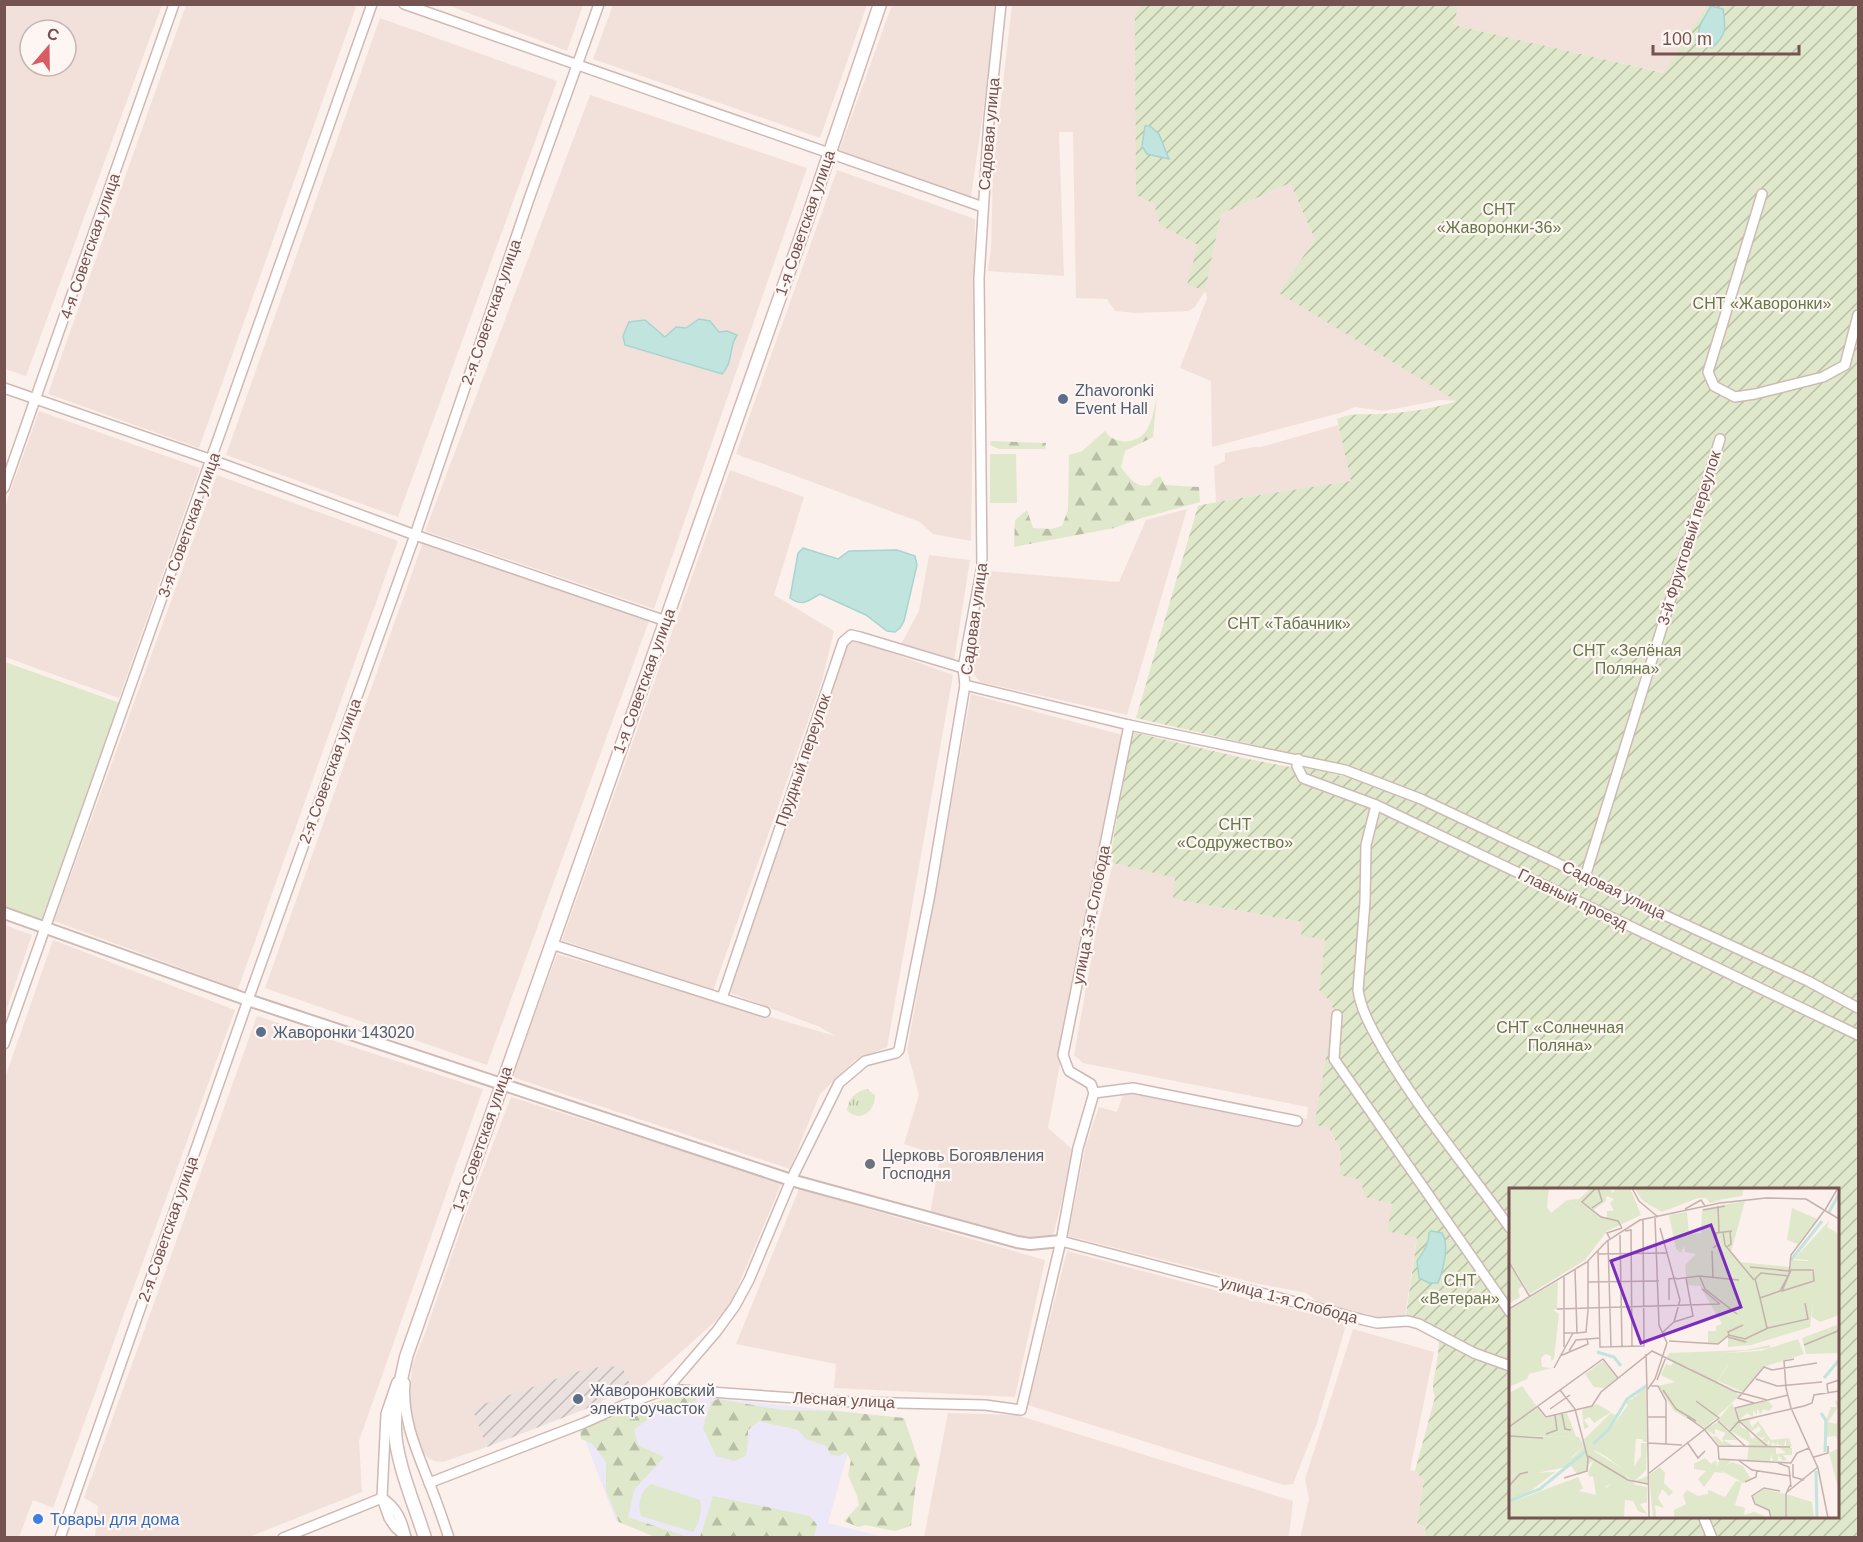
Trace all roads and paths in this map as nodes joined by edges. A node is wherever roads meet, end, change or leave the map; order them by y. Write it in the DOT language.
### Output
graph roads {
  1 [pos="174,4"];
  2 [pos="372,4"];
  3 [pos="404,4"];
  4 [pos="599,4"];
  5 [pos="880,4"];
  6 [pos="1001,4"];
  7 [pos="578,66"];
  8 [pos="829,154"];
  9 [pos="1762,194"];
  10 [pos="983,207"];
  11 [pos="1858,315"];
  12 [pos="4,388"];
  13 [pos="36,399"];
  14 [pos="1720,438"];
  15 [pos="212,460"];
  16 [pos="4,488"];
  17 [pos="415,535"];
  18 [pos="666,621"];
  19 [pos="963,668"];
  20 [pos="965,685"];
  21 [pos="1129,725"];
  22 [pos="1298,759"];
  23 [pos="1376,805"];
  24 [pos="1585,878"];
  25 [pos="4,913"];
  26 [pos="45,927"];
  27 [pos="551,944"];
  28 [pos="722,998"];
  29 [pos="248,1000"];
  30 [pos="1858,1008"];
  31 [pos="765,1012"];
  32 [pos="1337,1015"];
  33 [pos="1858,1035"];
  34 [pos="4,1044"];
  35 [pos="501,1084"];
  36 [pos="1094,1093"];
  37 [pos="1297,1121"];
  38 [pos="791,1180"];
  39 [pos="1509,1227"];
  40 [pos="1061,1241"];
  41 [pos="1509,1311"];
  42 [pos="406,1357"];
  43 [pos="1509,1366"];
  44 [pos="667,1389"];
  45 [pos="429,1483"];
  46 [pos="382,1498"];
  47 [pos="1704,1518"];
  48 [pos="285,1537"];
  49 [pos="406,1537"];
  50 [pos="60,1538"];
  51 [pos="425,1538"];
  52 [pos="449,1538"];
  53 [pos="1712,1538"];
  1 -- 13 [label="street, 4-я Советская улица"];
  2 -- 15 [label="street, 3-я Советская улица"];
  3 -- 7 [label="street"];
  4 -- 7 [label="street, 2-я Советская улица"];
  5 -- 8 [label="main road, 1-я Советская улица"];
  6 -- 10 [label="street, Садовая улица"];
  7 -- 8 [label="street"];
  7 -- 17 [label="street, 2-я Советская улица"];
  8 -- 10 [label="street"];
  8 -- 18 [label="main road, 1-я Советская улица"];
  9 -- 11 [label="street"];
  10 -- 19 [label="street, Садовая улица"];
  12 -- 13 [label="street"];
  13 -- 15 [label="street"];
  13 -- 16 [label="street, 4-я Советская улица"];
  14 -- 24 [label="street, 3-й Фруктовый переулок"];
  15 -- 17 [label="street"];
  15 -- 26 [label="street, 3-я Советская улица"];
  17 -- 18 [label="street"];
  17 -- 29 [label="street, 2-я Советская улица"];
  18 -- 27 [label="main road, 1-я Советская улица"];
  19 -- 20 [label="street, Садовая улица"];
  19 -- 28 [label="street, Прудный переулок"];
  20 -- 21 [label="street, Садовая улица"];
  20 -- 38 [label="street, Садовая улица"];
  21 -- 22 [label="street, Садовая улица"];
  21 -- 36 [label="street, улица 3-я Слобода"];
  22 -- 23 [label="street, Главный проезд"];
  22 -- 24 [label="street, Садовая улица"];
  23 -- 33 [label="street, Главный проезд"];
  23 -- 39 [label="street"];
  24 -- 30 [label="street, Садовая улица"];
  25 -- 26 [label="street"];
  26 -- 29 [label="street"];
  26 -- 34 [label="street, 3-я Советская улица"];
  27 -- 28 [label="street"];
  27 -- 35 [label="main road, 1-я Советская улица"];
  28 -- 31 [label="street"];
  29 -- 35 [label="street"];
  29 -- 50 [label="street, 2-я Советская улица"];
  32 -- 41 [label="street"];
  35 -- 38 [label="street"];
  35 -- 42 [label="main road, 1-я Советская улица"];
  36 -- 37 [label="street"];
  36 -- 40 [label="street"];
  38 -- 40 [label="street"];
  38 -- 44 [label="street, Лесная улица"];
  40 -- 43 [label="street, улица 1-я Слобода"];
  40 -- 44 [label="street, Лесная улица"];
  42 -- 45 [label="street"];
  42 -- 46 [label="street"];
  42 -- 51 [label="main road, 1-я Советская улица"];
  44 -- 45 [label="street, Лесная улица"];
  45 -- 52 [label="street"];
  46 -- 48 [label="street"];
  46 -- 49 [label="street"];
  47 -- 53 [label="street"];
}
